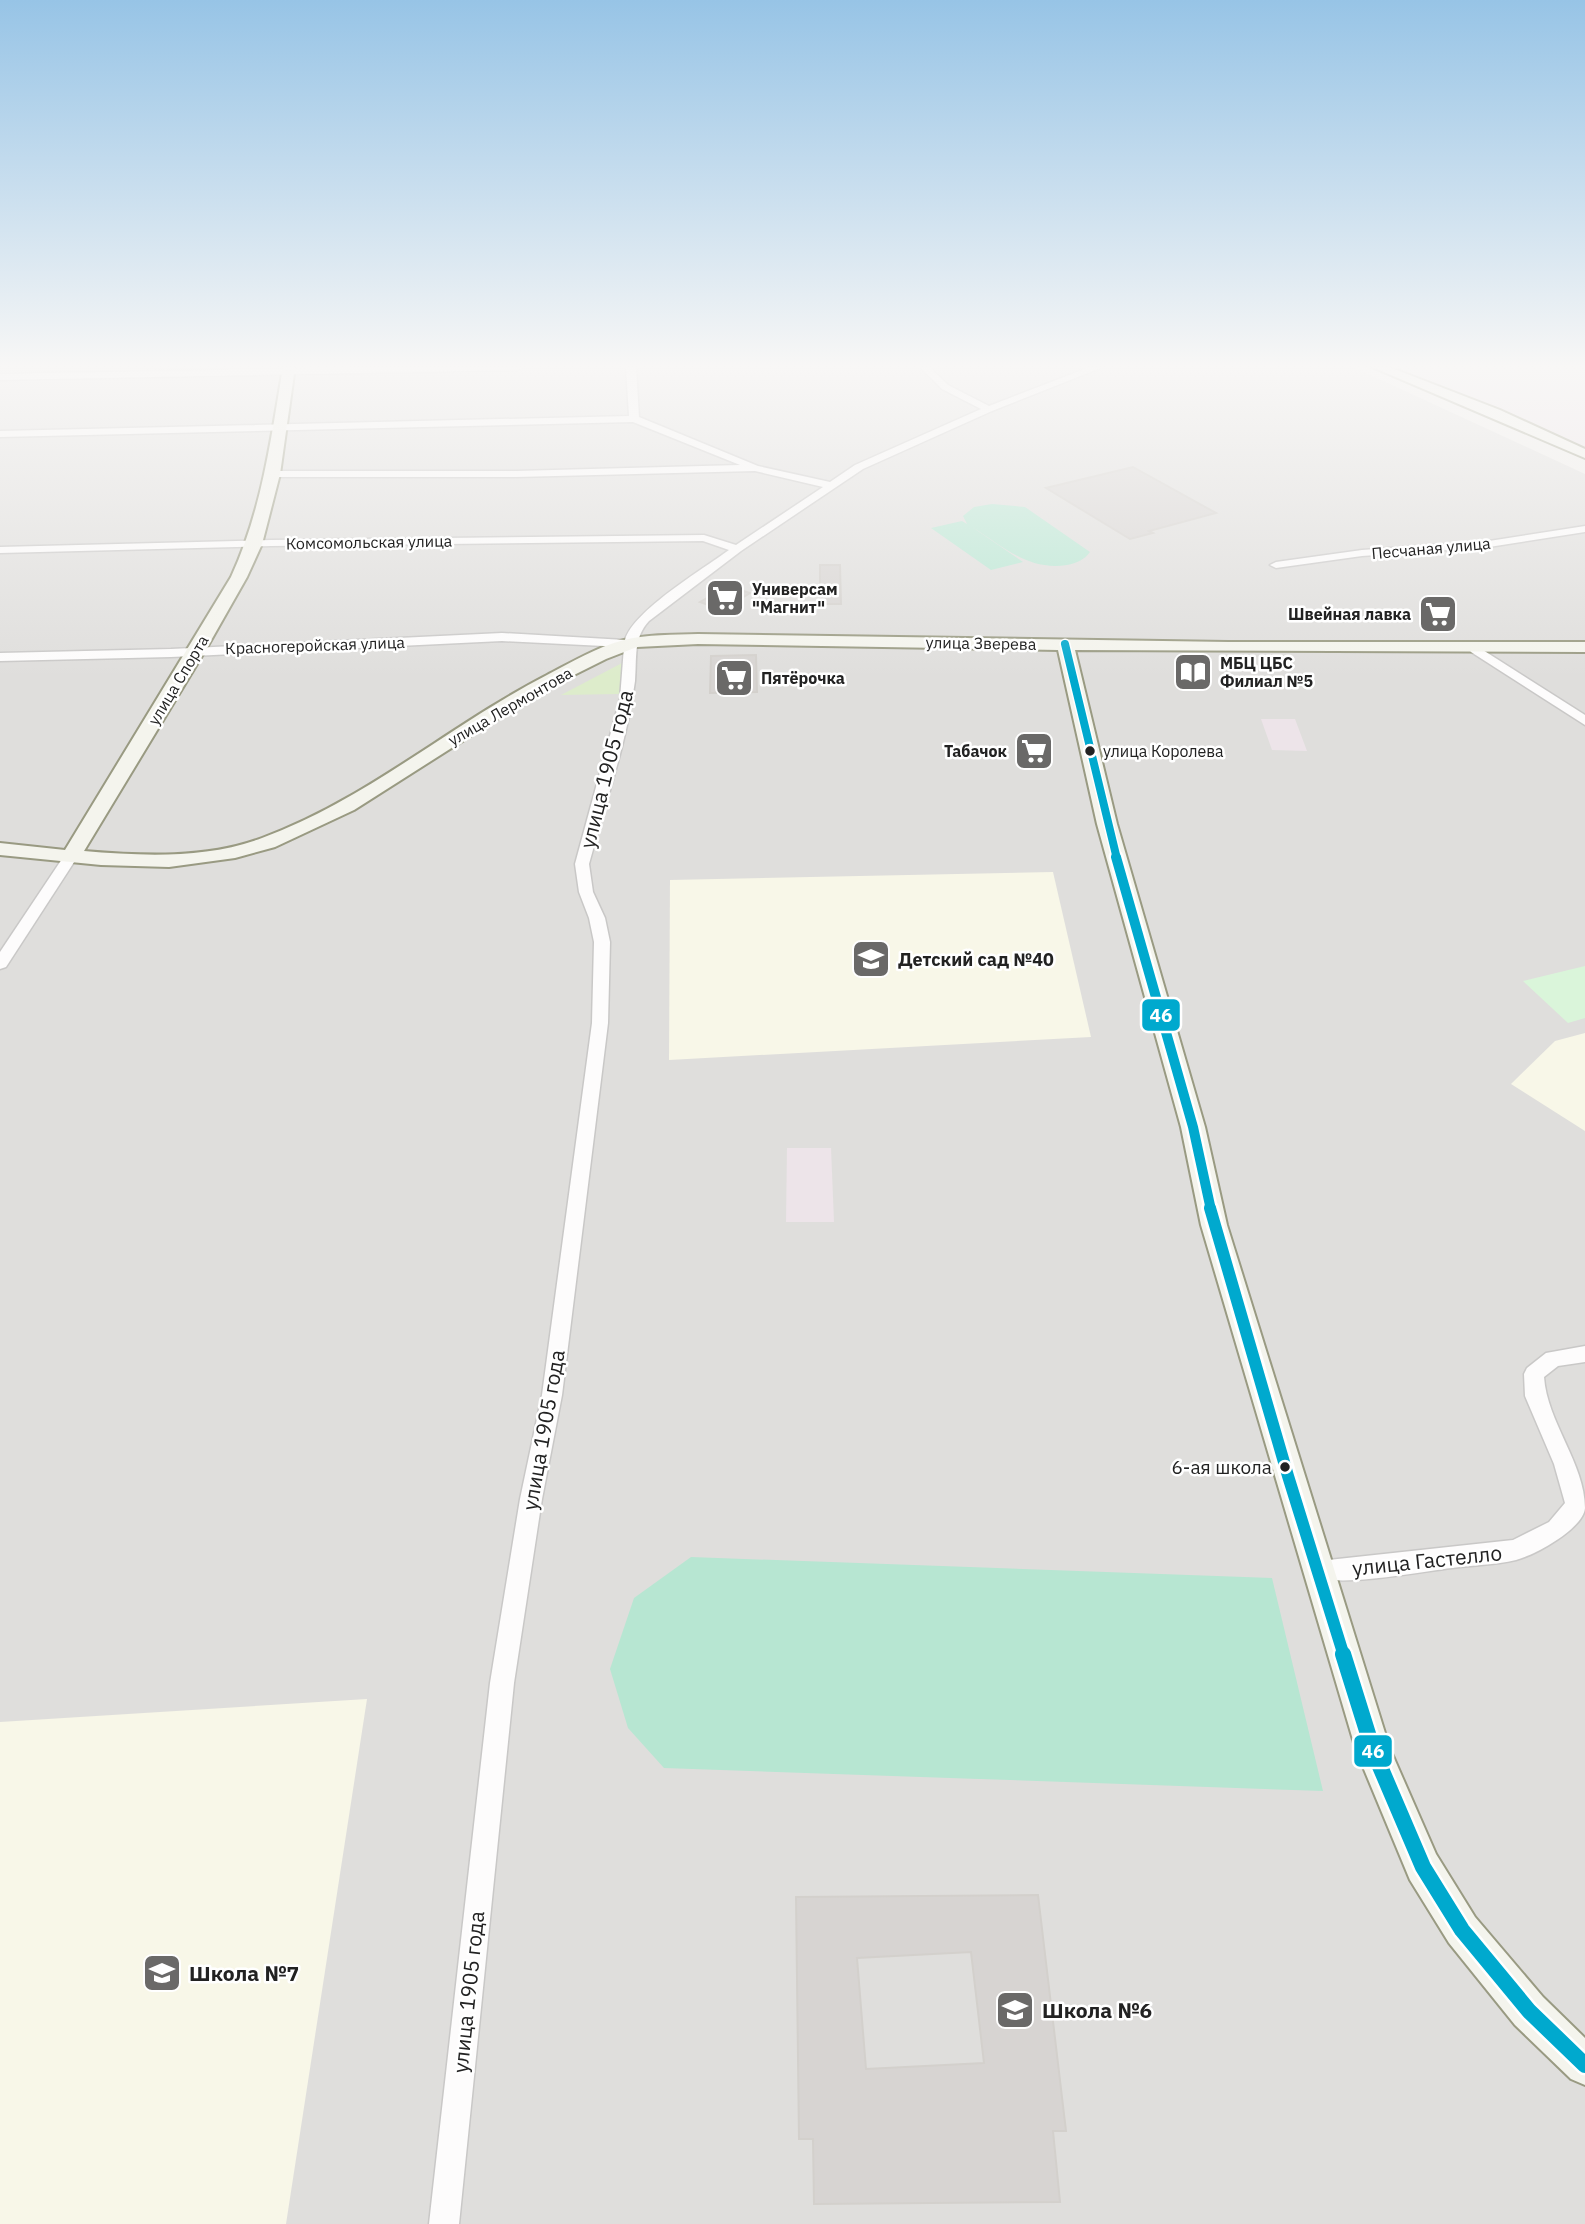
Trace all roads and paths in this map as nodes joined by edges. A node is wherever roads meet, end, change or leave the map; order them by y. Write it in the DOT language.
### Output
graph roads {
  1 [pos="274,471"];
  2 [pos="644,471"];
  3 [pos="767,471"];
  4 [pos="853,471"];
  5 [pos="273,474"];
  6 [pos="829,485"];
  7 [pos="1585,529"];
  8 [pos="254,544"];
  9 [pos="737,549"];
  10 [pos="0,550"];
  11 [pos="1276,565"];
  12 [pos="630,644"];
  13 [pos="1065,644"];
  14 [pos="1585,647"];
  15 [pos="1475,649"];
  16 [pos="196,651"];
  17 [pos="0,657"];
  18 [pos="1585,721"];
  19 [pos="0,849"];
  20 [pos="71,856"];
  21 [pos="0,964"];
  22 [pos="1585,1354"];
  23 [pos="1318,1569"];
  24 [pos="1585,2065"];
  25 [pos="443,2224"];
  1 -- 5 [label="main road, улица Спорта"];
  2 -- 5 [label="street"];
  3 -- 6 [label="street"];
  4 -- 6 [label="street"];
  5 -- 8 [label="main road, улица Спорта"];
  6 -- 9 [label="street"];
  7 -- 11 [label="street, Песчаная улица"];
  8 -- 9 [label="street, Комсомольская улица"];
  8 -- 10 [label="street, Комсомольская улица"];
  8 -- 16 [label="main road, улица Спорта"];
  9 -- 12 [label="street"];
  12 -- 13 [label="main road, улица Зверева"];
  12 -- 16 [label="street, Красногеройская улица"];
  12 -- 20 [label="main road, улица Лермонтова"];
  12 -- 25 [label="street, улица 1905 года"];
  13 -- 15 [label="main road, улица Зверева"];
  13 -- 23 [label="main road"];
  14 -- 15 [label="main road, улица Зверева"];
  15 -- 18 [label="street"];
  16 -- 17 [label="street, Красногеройская улица"];
  16 -- 20 [label="main road, улица Спорта"];
  19 -- 20 [label="main road, улица Лермонтова"];
  20 -- 21 [label="street, улица Спорта"];
  22 -- 23 [label="street, улица Гастелло"];
  23 -- 24 [label="main road"];
}
